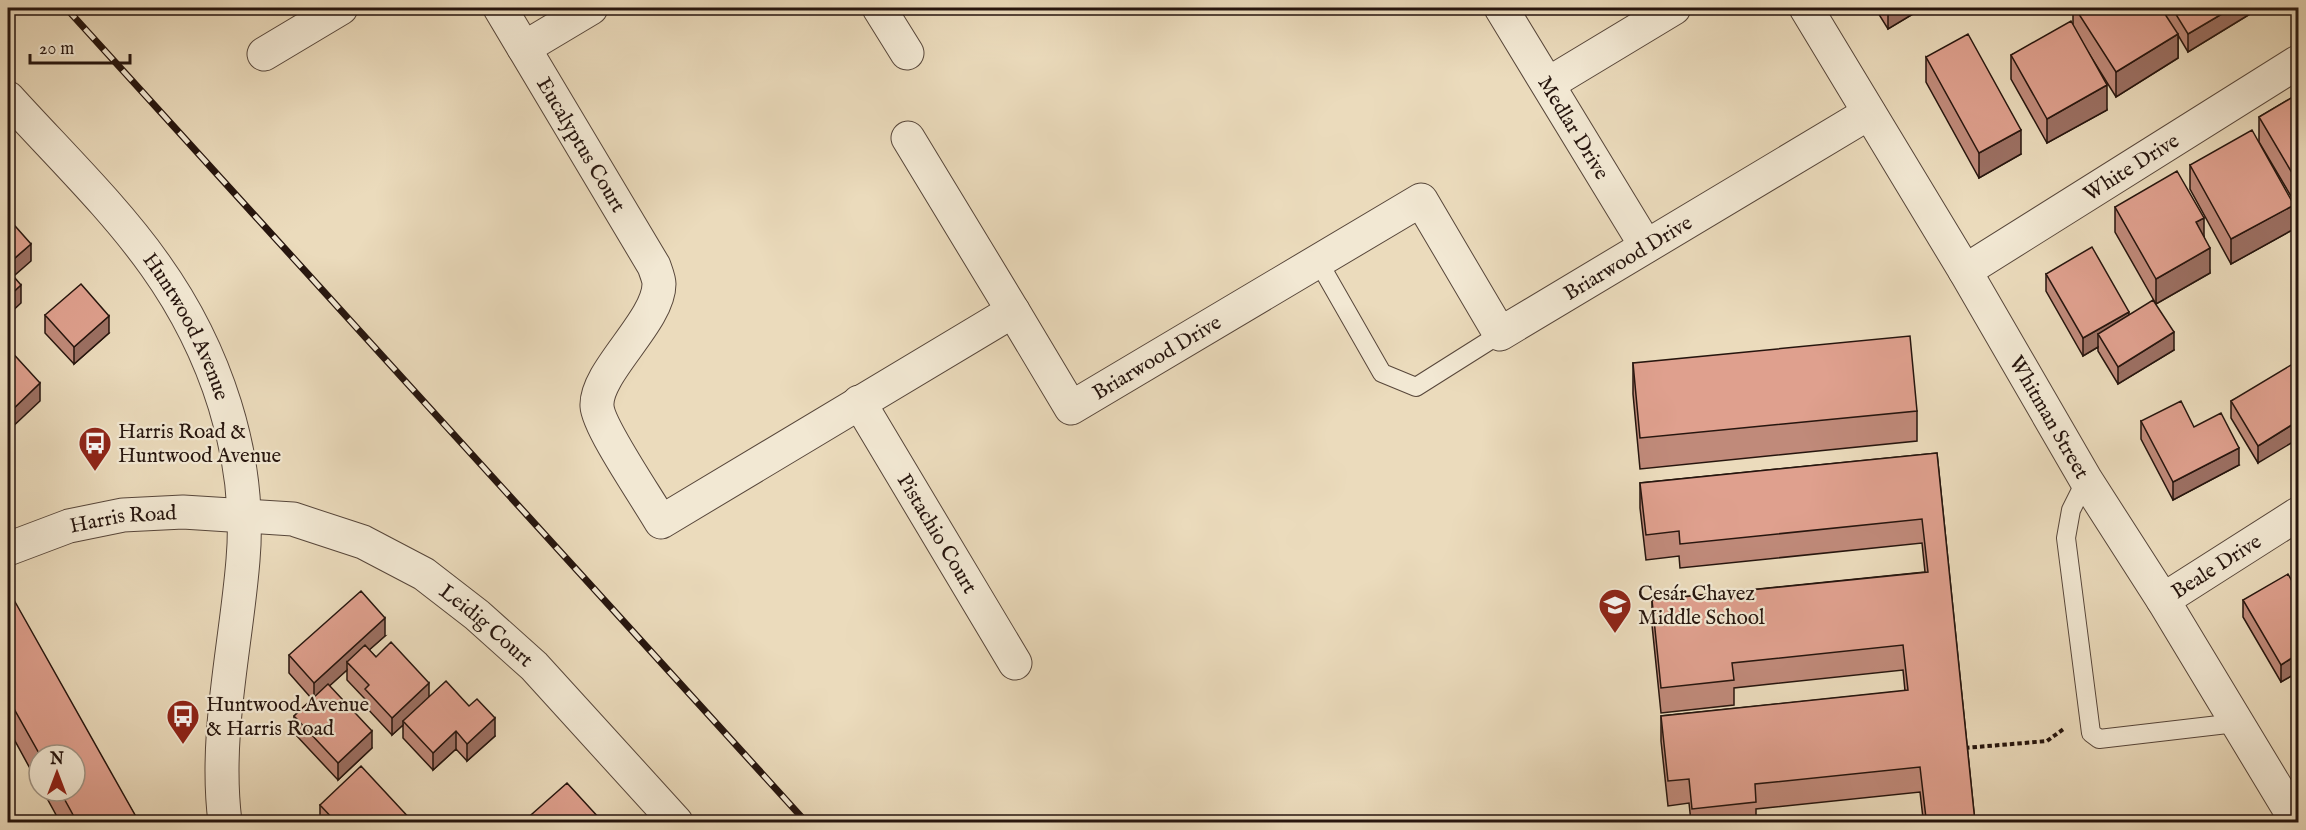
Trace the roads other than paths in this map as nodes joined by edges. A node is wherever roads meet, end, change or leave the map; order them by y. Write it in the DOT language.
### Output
graph roads {
  1 [pos="341,8"];
  2 [pos="500,8"];
  3 [pos="591,8"];
  4 [pos="879,8"];
  5 [pos="1501,8"];
  6 [pos="1674,8"];
  7 [pos="1806,8"];
  8 [pos="524,48"];
  9 [pos="907,53"];
  10 [pos="264,54"];
  11 [pos="2298,62"];
  12 [pos="1548,84"];
  13 [pos="8,98"];
  14 [pos="1869,113"];
  15 [pos="908,138"];
  16 [pos="1646,246"];
  17 [pos="1318,261"];
  18 [pos="1965,272"];
  19 [pos="1013,311"];
  20 [pos="1500,334"];
  21 [pos="859,402"];
  22 [pos="2086,480"];
  23 [pos="2298,514"];
  24 [pos="244,515"];
  25 [pos="11,541"];
  26 [pos="2163,600"];
  27 [pos="1015,663"];
  28 [pos="2236,723"];
  29 [pos="225,822"];
  30 [pos="676,822"];
  31 [pos="2297,822"];
  1 -- 10 [label="street"];
  2 -- 8 [label="street, Eucalyptus Court"];
  3 -- 8 [label="street"];
  4 -- 9 [label="street"];
  5 -- 12 [label="street, Medlar Drive"];
  6 -- 12 [label="street"];
  7 -- 14 [label="street, Whitman Street"];
  8 -- 21 [label="street, Eucalyptus Court"];
  11 -- 18 [label="street, White Drive"];
  12 -- 16 [label="street, Medlar Drive"];
  13 -- 24 [label="street, Huntwood Avenue"];
  14 -- 16 [label="street, Briarwood Drive"];
  14 -- 18 [label="street, Whitman Street"];
  15 -- 19 [label="street"];
  16 -- 20 [label="street, Briarwood Drive"];
  17 -- 19 [label="street, Briarwood Drive"];
  17 -- 20 [label="lane"];
  17 -- 20 [label="street, Briarwood Drive"];
  18 -- 22 [label="street, Whitman Street"];
  19 -- 21 [label="street"];
  21 -- 27 [label="street, Pistachio Court"];
  22 -- 26 [label="street, Whitman Street"];
  22 -- 28 [label="lane"];
  23 -- 26 [label="street, Beale Drive"];
  24 -- 25 [label="street, Harris Road"];
  24 -- 29 [label="street, Huntwood Avenue"];
  24 -- 30 [label="street, Leidig Court"];
  26 -- 28 [label="street, Whitman Street"];
  28 -- 31 [label="street, Whitman Street"];
}
